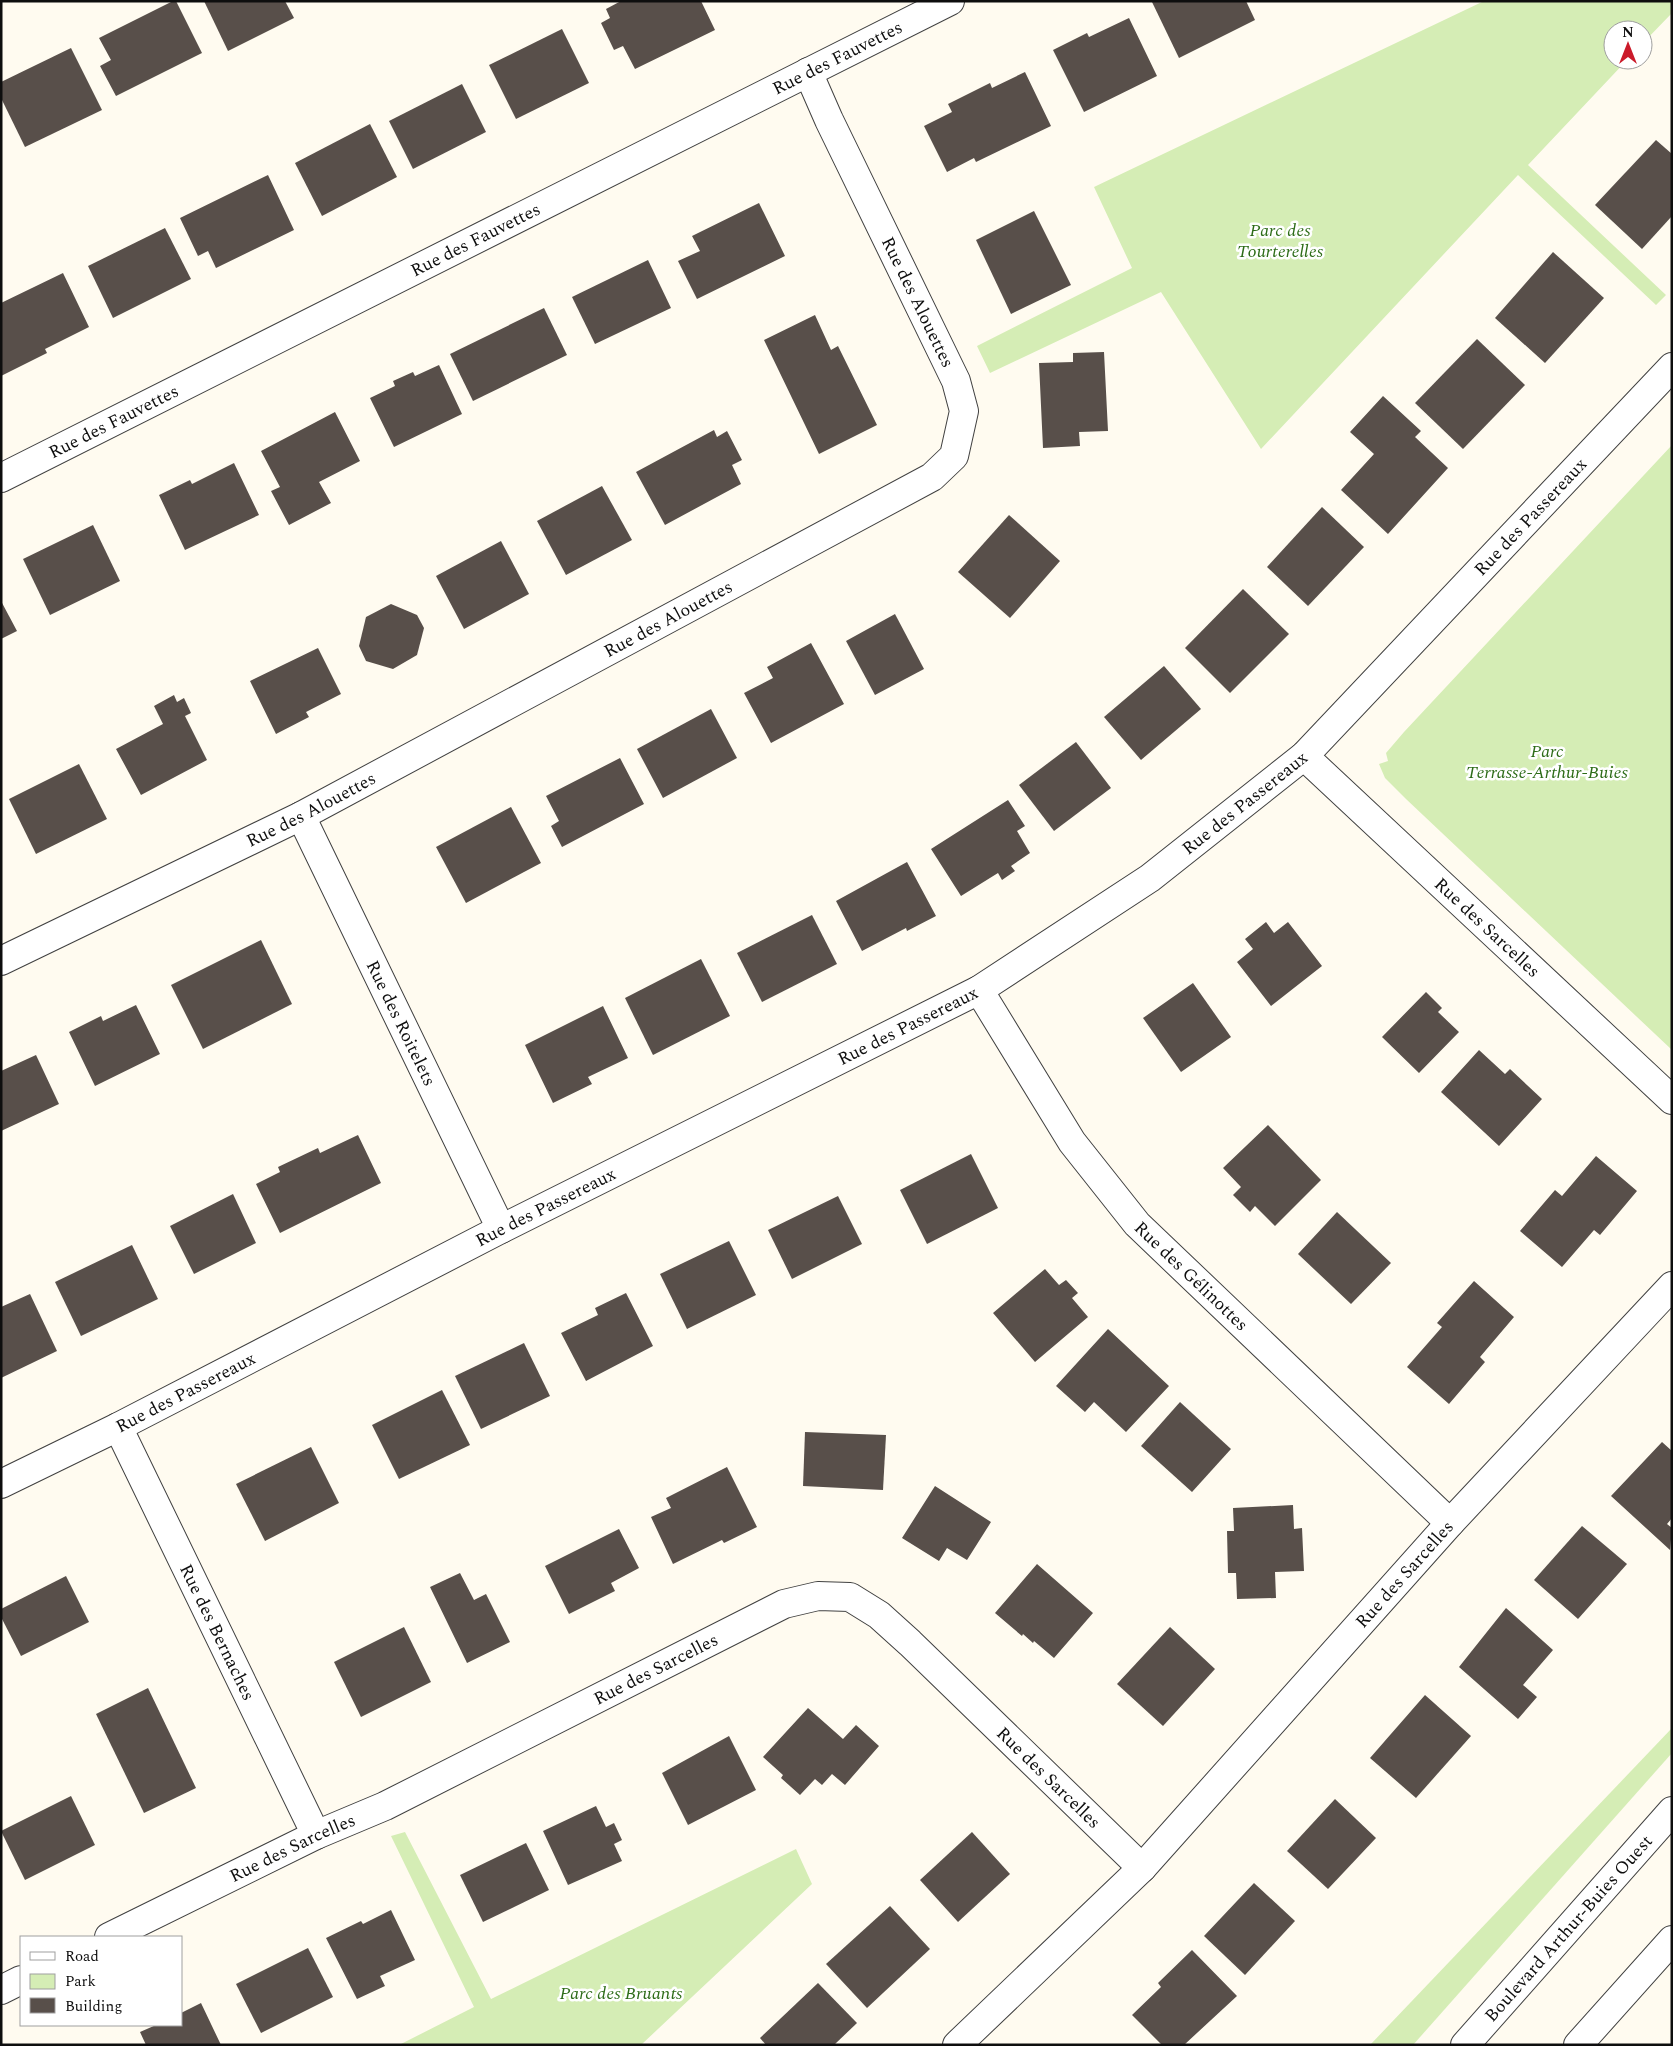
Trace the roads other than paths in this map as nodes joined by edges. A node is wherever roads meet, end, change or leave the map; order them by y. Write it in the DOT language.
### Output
graph roads {
  1 [pos="950,1"];
  2 [pos="808,72"];
  3 [pos="1672,367"];
  4 [pos="1,478"];
  5 [pos="1304,756"];
  6 [pos="301,816"];
  7 [pos="1,961"];
  8 [pos="979,990"];
  9 [pos="1672,1100"];
  10 [pos="501,1229"];
  11 [pos="1672,1286"];
  12 [pos="118,1427"];
  13 [pos="1,1484"];
  14 [pos="1450,1523"];
  15 [pos="1672,1811"];
  16 [pos="316,1836"];
  17 [pos="1142,1868"];
  18 [pos="111,1936"];
  19 [pos="1672,1940"];
  20 [pos="20,1980"];
  21 [pos="1,1990"];
  22 [pos="957,2045"];
  23 [pos="1465,2045"];
  24 [pos="1578,2045"];
  1 -- 2 [label="street, Rue des Fauvettes"];
  2 -- 4 [label="street, Rue des Fauvettes"];
  2 -- 6 [label="street, Rue des Alouettes"];
  3 -- 5 [label="street, Rue des Passereaux"];
  5 -- 8 [label="street, Rue des Passereaux"];
  5 -- 9 [label="street, Rue des Sarcelles"];
  6 -- 7 [label="street, Rue des Alouettes"];
  6 -- 10 [label="street, Rue des Roitelets"];
  8 -- 10 [label="street, Rue des Passereaux"];
  8 -- 14 [label="street, Rue des Gélinottes"];
  10 -- 12 [label="street, Rue des Passereaux"];
  11 -- 14 [label="street, Rue des Sarcelles"];
  12 -- 13 [label="street, Rue des Passereaux"];
  12 -- 16 [label="street, Rue des Bernaches"];
  14 -- 17 [label="street, Rue des Sarcelles"];
  15 -- 23 [label="street, Boulevard Arthur-Buies Ouest"];
  16 -- 17 [label="street, Rue des Sarcelles"];
  16 -- 18 [label="street, Rue des Sarcelles"];
  17 -- 22 [label="street, Rue des Sarcelles"];
  19 -- 24 [label="street"];
  20 -- 21 [label="street"];
}
